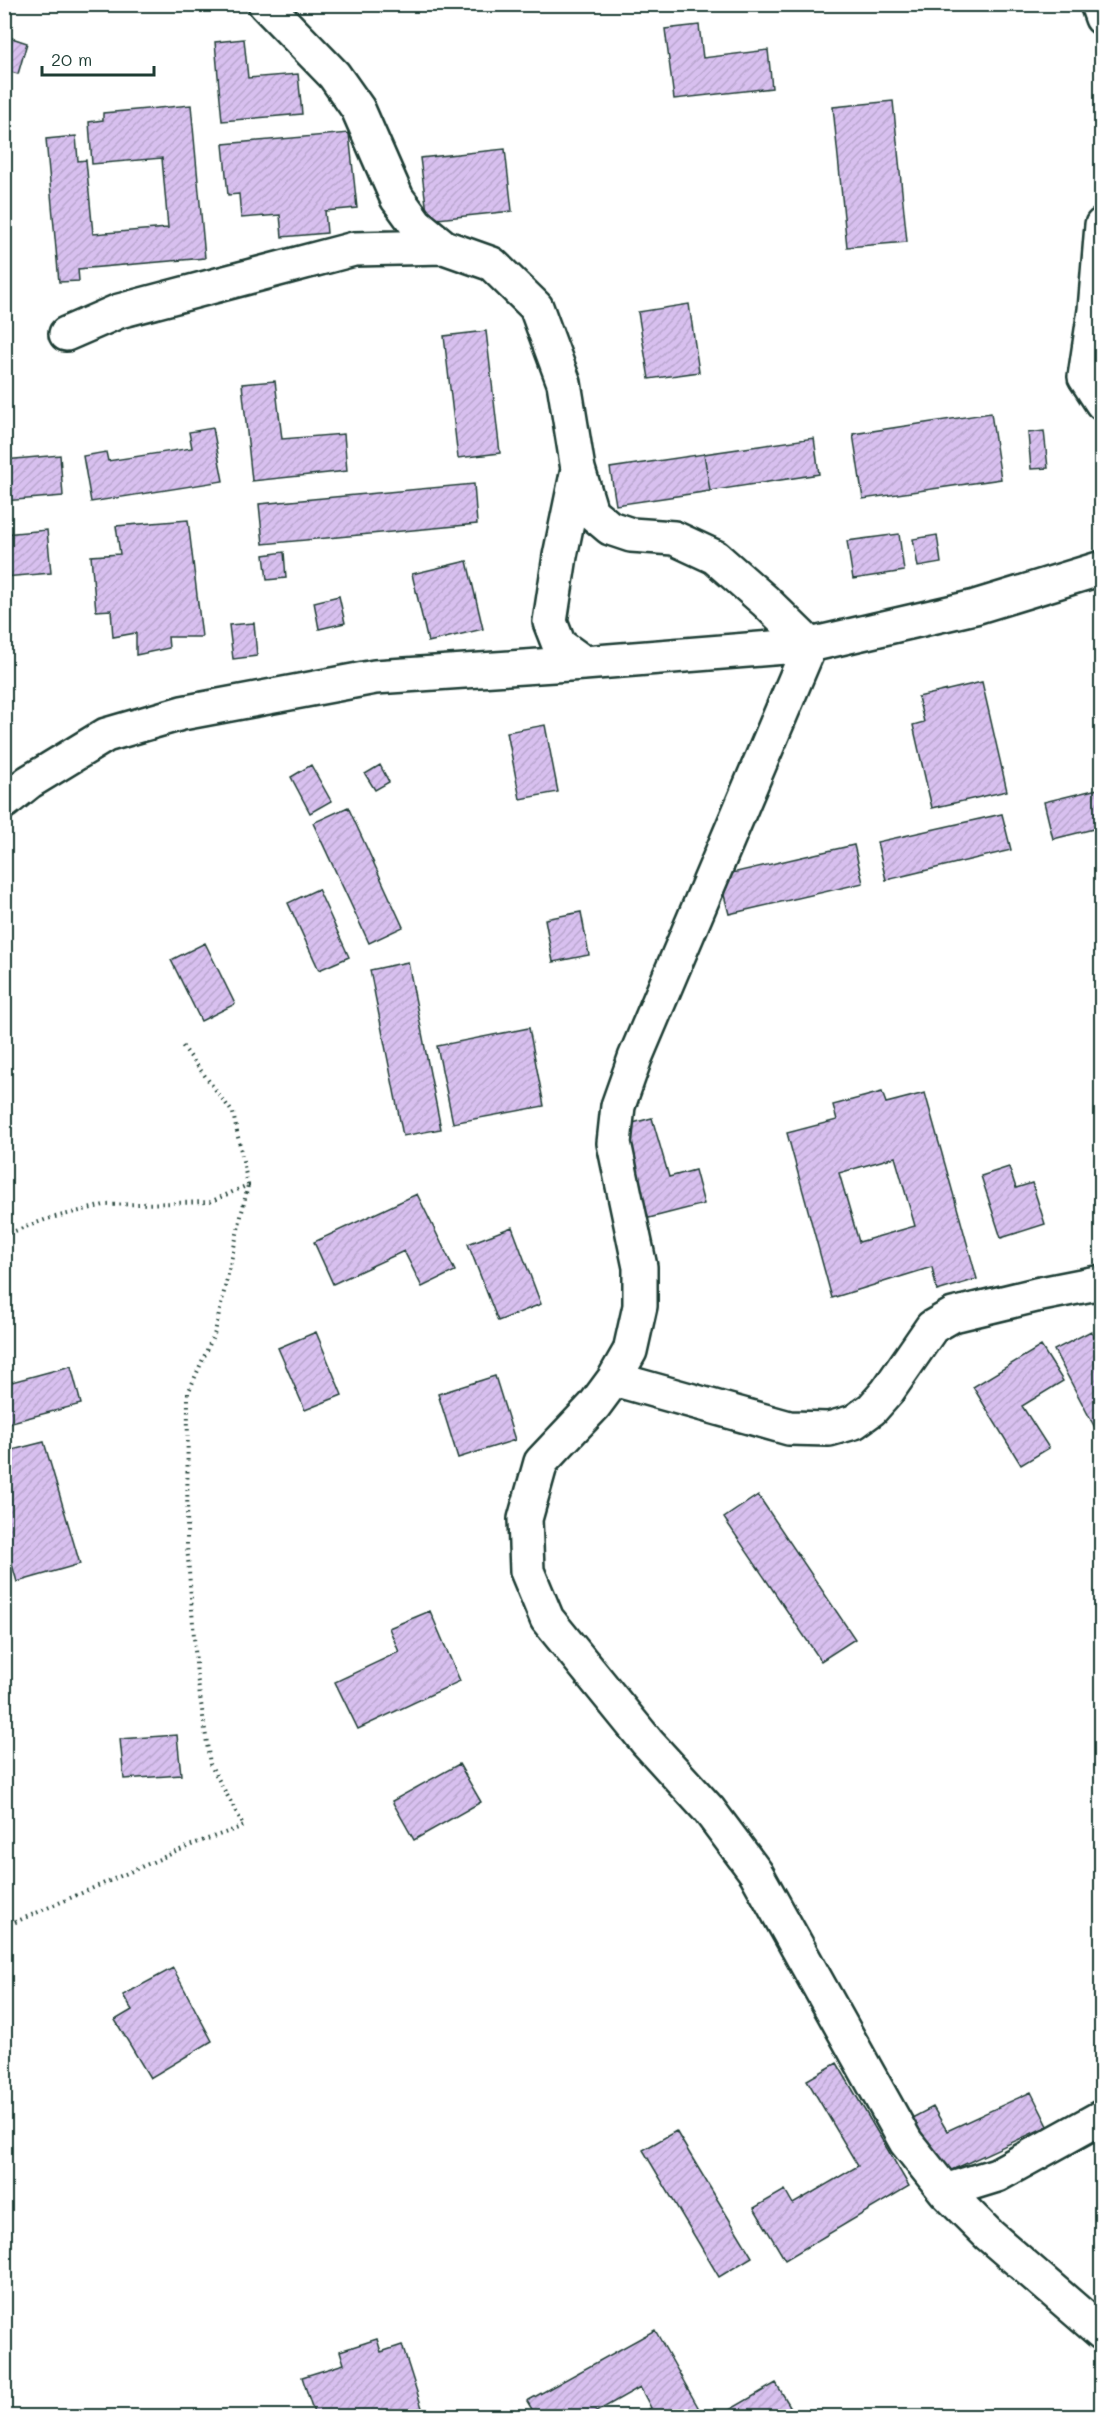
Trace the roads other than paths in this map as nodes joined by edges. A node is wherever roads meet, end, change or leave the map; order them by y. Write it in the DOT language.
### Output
graph roads {
  1 [pos="265,4"];
  2 [pos="1097,4"];
  3 [pos="1101,18"];
  4 [pos="1101,225"];
  5 [pos="444,247"];
  6 [pos="66,334"];
  7 [pos="1101,403"];
  8 [pos="578,469"];
  9 [pos="1101,568"];
  10 [pos="810,645"];
  11 [pos="584,663"];
  12 [pos="13,786"];
  13 [pos="1101,1282"];
  14 [pos="615,1379"];
  15 [pos="1101,2117"];
  16 [pos="945,2191"];
  17 [pos="1101,2333"];
  1 -- 5 [label="street"];
  2 -- 3 [label="street"];
  4 -- 7 [label="street"];
  5 -- 6 [label="street"];
  5 -- 8 [label="street"];
  8 -- 10 [label="street"];
  8 -- 11 [label="street"];
  9 -- 10 [label="street"];
  10 -- 11 [label="street"];
  10 -- 14 [label="street"];
  11 -- 12 [label="street"];
  13 -- 14 [label="street"];
  14 -- 16 [label="street"];
  15 -- 16 [label="street"];
  16 -- 17 [label="street"];
}
